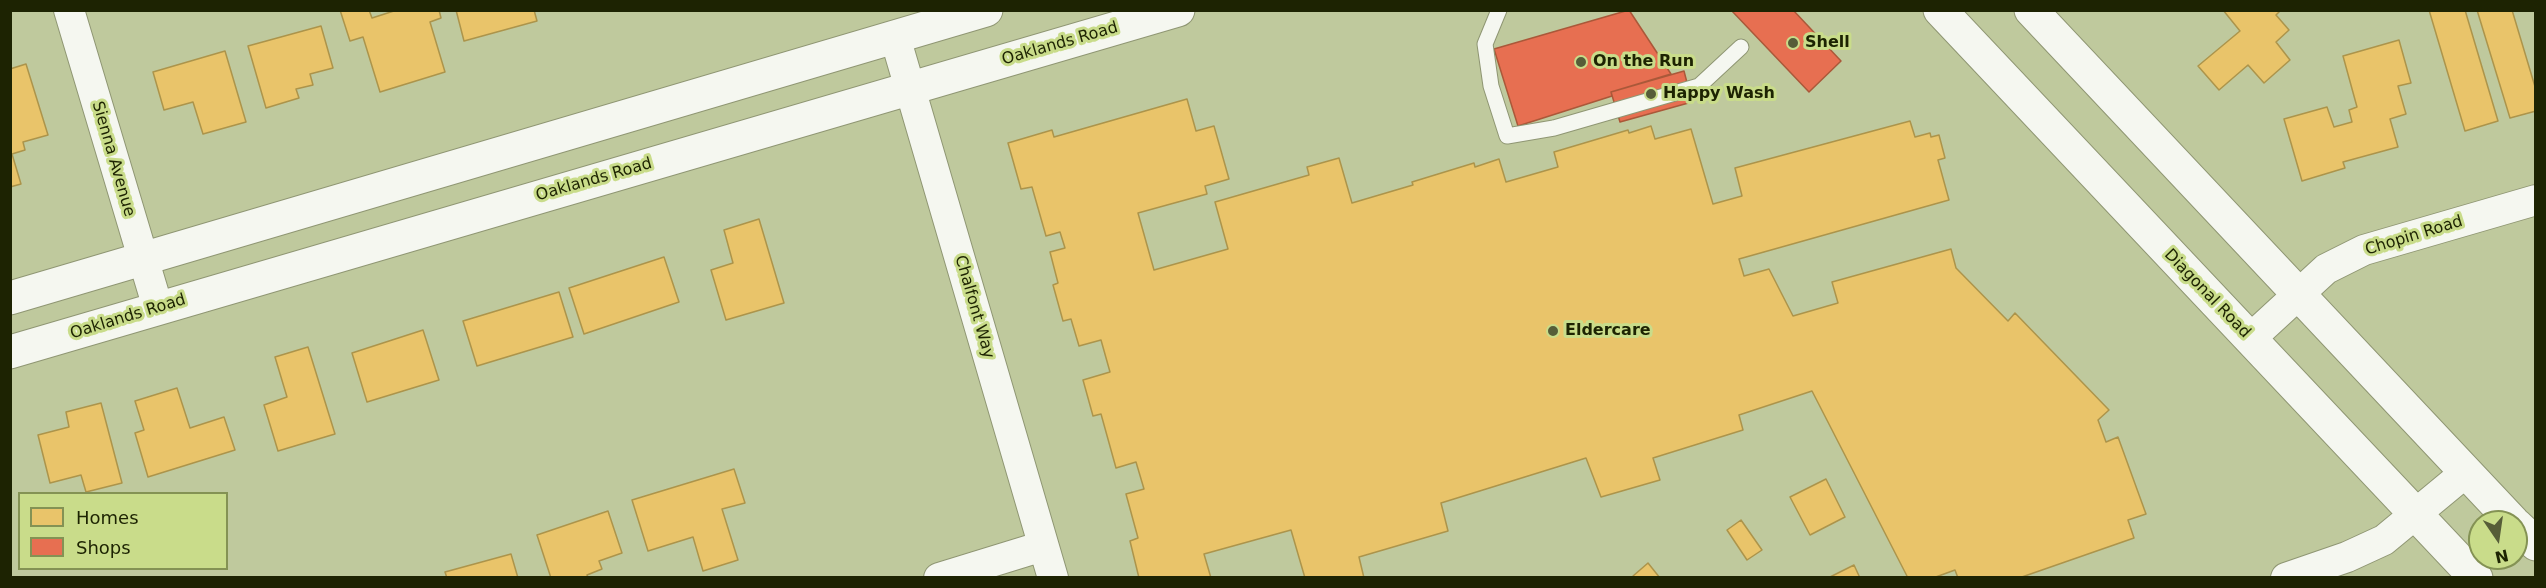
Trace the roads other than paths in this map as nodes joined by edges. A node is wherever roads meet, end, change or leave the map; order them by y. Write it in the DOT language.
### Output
graph roads {
  1 [pos="69,10"];
  2 [pos="986,10"];
  3 [pos="1178,10"];
  4 [pos="1499,10"];
  5 [pos="1940,10"];
  6 [pos="2031,10"];
  7 [pos="895,37"];
  8 [pos="1741,46"];
  9 [pos="910,87"];
  10 [pos="2535,200"];
  11 [pos="142,259"];
  12 [pos="2298,293"];
  13 [pos="10,298"];
  14 [pos="158,308"];
  15 [pos="2250,339"];
  16 [pos="10,352"];
  17 [pos="2465,473"];
  18 [pos="2502,510"];
  19 [pos="2416,515"];
  20 [pos="1043,546"];
  21 [pos="939,578"];
  22 [pos="1053,578"];
  23 [pos="2286,578"];
  24 [pos="2476,578"];
  1 -- 11 [label="street, Sienna Avenue"];
  2 -- 7 [label="main road"];
  3 -- 9 [label="main road, Oaklands Road"];
  4 -- 8 [label="lane"];
  5 -- 15 [label="main road, Diagonal Road"];
  6 -- 12 [label="main road"];
  7 -- 9 [label="street, Chalfont Way"];
  7 -- 11 [label="main road"];
  9 -- 14 [label="main road, Oaklands Road"];
  9 -- 20 [label="street, Chalfont Way"];
  10 -- 12 [label="street, Chopin Road"];
  11 -- 13 [label="main road"];
  11 -- 14 [label="street, Sienna Avenue"];
  12 -- 15 [label="street, Chopin Road"];
  12 -- 17 [label="main road"];
  14 -- 16 [label="main road, Oaklands Road"];
  15 -- 19 [label="main road, Diagonal Road"];
  17 -- 18 [label="main road"];
  17 -- 19 [label="street"];
  19 -- 23 [label="street"];
  19 -- 24 [label="main road, Diagonal Road"];
  20 -- 21 [label="street"];
  20 -- 22 [label="street, Chalfont Way"];
}
